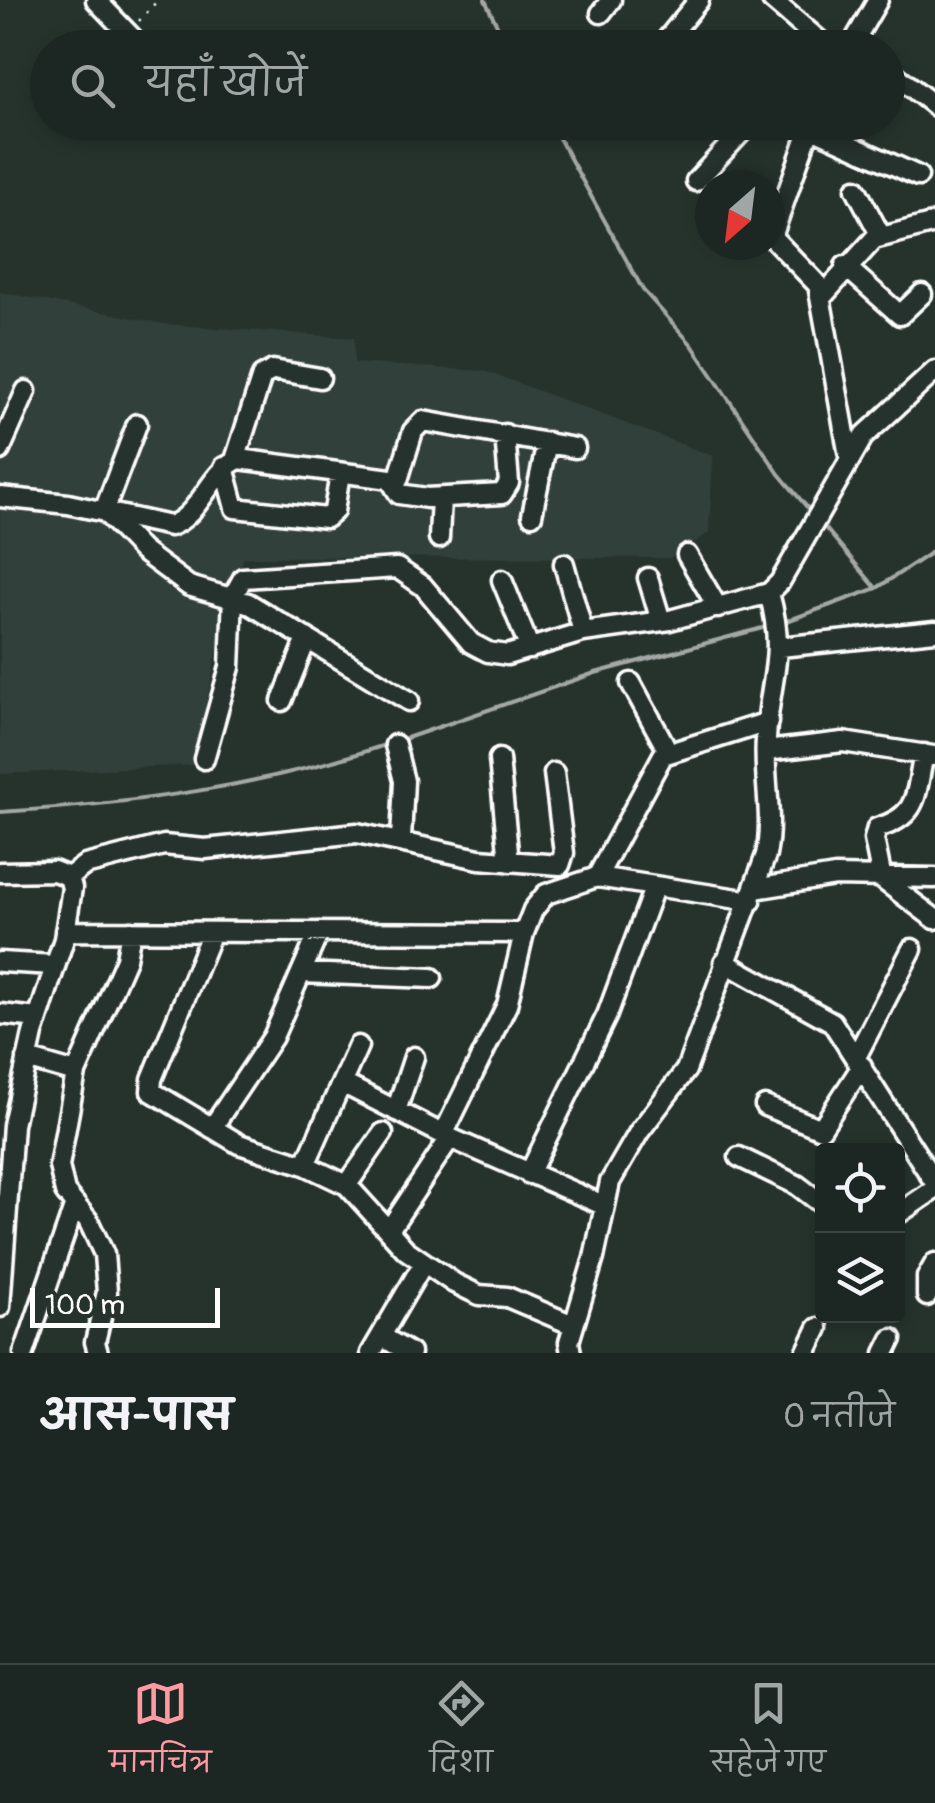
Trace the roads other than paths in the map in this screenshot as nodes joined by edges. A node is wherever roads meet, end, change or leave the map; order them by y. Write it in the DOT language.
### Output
graph roads {
  1 [pos="96,0"];
  2 [pos="700,0"];
  3 [pos="772,0"];
  4 [pos="878,0"];
  5 [pos="123,30"];
  6 [pos="675,30"];
  7 [pos="807,30"];
  8 [pos="862,30"];
  9 [pos="905,82"];
  10 [pos="935,106"];
  11 [pos="735,140"];
  12 [pos="806,140"];
  13 [pos="842,140"];
  14 [pos="706,170"];
  15 [pos="918,176"];
  16 [pos="856,188"];
  17 [pos="935,223"];
  18 [pos="881,236"];
  19 [pos="846,266"];
  20 [pos="922,294"];
  21 [pos="821,298"];
  22 [pos="935,372"];
  23 [pos="320,378"];
  24 [pos="26,391"];
  25 [pos="138,424"];
  26 [pos="505,434"];
  27 [pos="547,442"];
  28 [pos="575,448"];
  29 [pos="0,450"];
  30 [pos="850,456"];
  31 [pos="230,464"];
  32 [pos="340,473"];
  33 [pos="391,481"];
  34 [pos="0,497"];
  35 [pos="441,498"];
  36 [pos="104,511"];
  37 [pos="532,515"];
  38 [pos="439,538"];
  39 [pos="687,555"];
  40 [pos="564,564"];
  41 [pos="648,578"];
  42 [pos="502,580"];
  43 [pos="768,593"];
  44 [pos="234,596"];
  45 [pos="718,608"];
  46 [pos="661,621"];
  47 [pos="583,632"];
  48 [pos="935,632"];
  49 [pos="308,638"];
  50 [pos="780,646"];
  51 [pos="530,649"];
  52 [pos="631,683"];
  53 [pos="282,701"];
  54 [pos="409,701"];
  55 [pos="768,722"];
  56 [pos="396,745"];
  57 [pos="668,751"];
  58 [pos="766,751"];
  59 [pos="929,755"];
  60 [pos="204,758"];
  61 [pos="499,759"];
  62 [pos="554,774"];
  63 [pos="401,839"];
  64 [pos="510,862"];
  65 [pos="0,872"];
  66 [pos="69,877"];
  67 [pos="598,877"];
  68 [pos="882,878"];
  69 [pos="935,878"];
  70 [pos="654,888"];
  71 [pos="753,895"];
  72 [pos="935,919"];
  73 [pos="65,931"];
  74 [pos="131,931"];
  75 [pos="212,932"];
  76 [pos="319,932"];
  77 [pos="524,934"];
  78 [pos="912,949"];
  79 [pos="0,962"];
  80 [pos="724,962"];
  81 [pos="54,966"];
  82 [pos="302,973"];
  83 [pos="432,978"];
  84 [pos="0,1014"];
  85 [pos="38,1018"];
  86 [pos="358,1046"];
  87 [pos="414,1058"];
  88 [pos="27,1059"];
  89 [pos="859,1062"];
  90 [pos="76,1073"];
  91 [pos="342,1082"];
  92 [pos="765,1106"];
  93 [pos="396,1111"];
  94 [pos="212,1128"];
  95 [pos="383,1132"];
  96 [pos="447,1136"];
  97 [pos="6,1139"];
  98 [pos="739,1156"];
  99 [pos="305,1165"];
  100 [pos="529,1174"];
  101 [pos="347,1185"];
  102 [pos="935,1186"];
  103 [pos="815,1199"];
  104 [pos="75,1204"];
  105 [pos="604,1205"];
  106 [pos="905,1209"];
  107 [pos="388,1230"];
  108 [pos="935,1263"];
  109 [pos="423,1264"];
  110 [pos="927,1296"];
  111 [pos="0,1307"];
  112 [pos="818,1328"];
  113 [pos="381,1336"];
  114 [pos="569,1343"];
  115 [pos="24,1353"];
  116 [pos="98,1353"];
  117 [pos="370,1353"];
  118 [pos="410,1353"];
  119 [pos="806,1353"];
  1 -- 5 [label="street"];
  2 -- 6 [label="street"];
  3 -- 7 [label="street"];
  4 -- 8 [label="street"];
  9 -- 10 [label="street"];
  11 -- 14 [label="street"];
  12 -- 21 [label="street"];
  13 -- 15 [label="street"];
  16 -- 18 [label="street"];
  17 -- 18 [label="street"];
  18 -- 19 [label="street"];
  19 -- 20 [label="street"];
  19 -- 21 [label="street"];
  21 -- 30 [label="street"];
  22 -- 30 [label="street"];
  23 -- 31 [label="street"];
  24 -- 29 [label="street"];
  25 -- 36 [label="street"];
  26 -- 27 [label="street"];
  26 -- 33 [label="street"];
  26 -- 35 [label="street"];
  27 -- 28 [label="street"];
  27 -- 37 [label="street"];
  30 -- 43 [label="street"];
  31 -- 32 [label="street"];
  31 -- 32 [label="street"];
  31 -- 36 [label="street"];
  32 -- 33 [label="street"];
  33 -- 35 [label="street"];
  34 -- 36 [label="street"];
  35 -- 38 [label="street"];
  36 -- 44 [label="street"];
  39 -- 45 [label="street"];
  40 -- 47 [label="street"];
  41 -- 46 [label="street"];
  42 -- 51 [label="street"];
  43 -- 45 [label="street"];
  43 -- 50 [label="street"];
  44 -- 49 [label="street"];
  44 -- 51 [label="street"];
  44 -- 60 [label="street"];
  45 -- 46 [label="street"];
  46 -- 47 [label="street"];
  47 -- 51 [label="street"];
  48 -- 50 [label="street"];
  49 -- 53 [label="street"];
  49 -- 54 [label="street"];
  50 -- 55 [label="street"];
  52 -- 57 [label="street"];
  55 -- 57 [label="street"];
  55 -- 58 [label="street"];
  56 -- 63 [label="street"];
  57 -- 67 [label="street"];
  58 -- 59 [label="street"];
  58 -- 71 [label="street"];
  59 -- 68 [label="street"];
  61 -- 64 [label="street"];
  62 -- 64 [label="street"];
  63 -- 64 [label="street"];
  63 -- 66 [label="street"];
  65 -- 66 [label="street"];
  66 -- 73 [label="street"];
  67 -- 70 [label="street"];
  67 -- 77 [label="street"];
  68 -- 69 [label="street"];
  68 -- 71 [label="street"];
  68 -- 72 [label="street"];
  70 -- 71 [label="street"];
  70 -- 100 [label="street"];
  71 -- 80 [label="street"];
  73 -- 74 [label="street"];
  73 -- 81 [label="street"];
  74 -- 75 [label="street"];
  74 -- 90 [label="street"];
  75 -- 76 [label="street"];
  75 -- 94 [label="street"];
  76 -- 77 [label="street"];
  76 -- 82 [label="street"];
  77 -- 96 [label="street"];
  78 -- 89 [label="street"];
  79 -- 81 [label="street"];
  80 -- 89 [label="street"];
  80 -- 105 [label="street"];
  81 -- 85 [label="street"];
  82 -- 83 [label="street"];
  82 -- 94 [label="street"];
  84 -- 85 [label="street"];
  85 -- 88 [label="street"];
  86 -- 91 [label="street"];
  87 -- 93 [label="street"];
  88 -- 90 [label="street"];
  88 -- 97 [label="street"];
  89 -- 92 [label="street"];
  89 -- 102 [label="street"];
  90 -- 104 [label="street"];
  91 -- 93 [label="street"];
  91 -- 99 [label="street"];
  93 -- 96 [label="street"];
  94 -- 99 [label="street"];
  95 -- 101 [label="street"];
  96 -- 100 [label="street"];
  96 -- 107 [label="street"];
  97 -- 111 [label="street"];
  98 -- 103 [label="street"];
  99 -- 101 [label="street"];
  100 -- 105 [label="street"];
  101 -- 107 [label="street"];
  102 -- 106 [label="street"];
  104 -- 115 [label="street"];
  104 -- 116 [label="street"];
  105 -- 114 [label="street"];
  107 -- 109 [label="street"];
  108 -- 110 [label="street"];
  109 -- 113 [label="street"];
  109 -- 114 [label="street"];
  112 -- 119 [label="street"];
  113 -- 117 [label="street"];
  113 -- 118 [label="street"];
}
